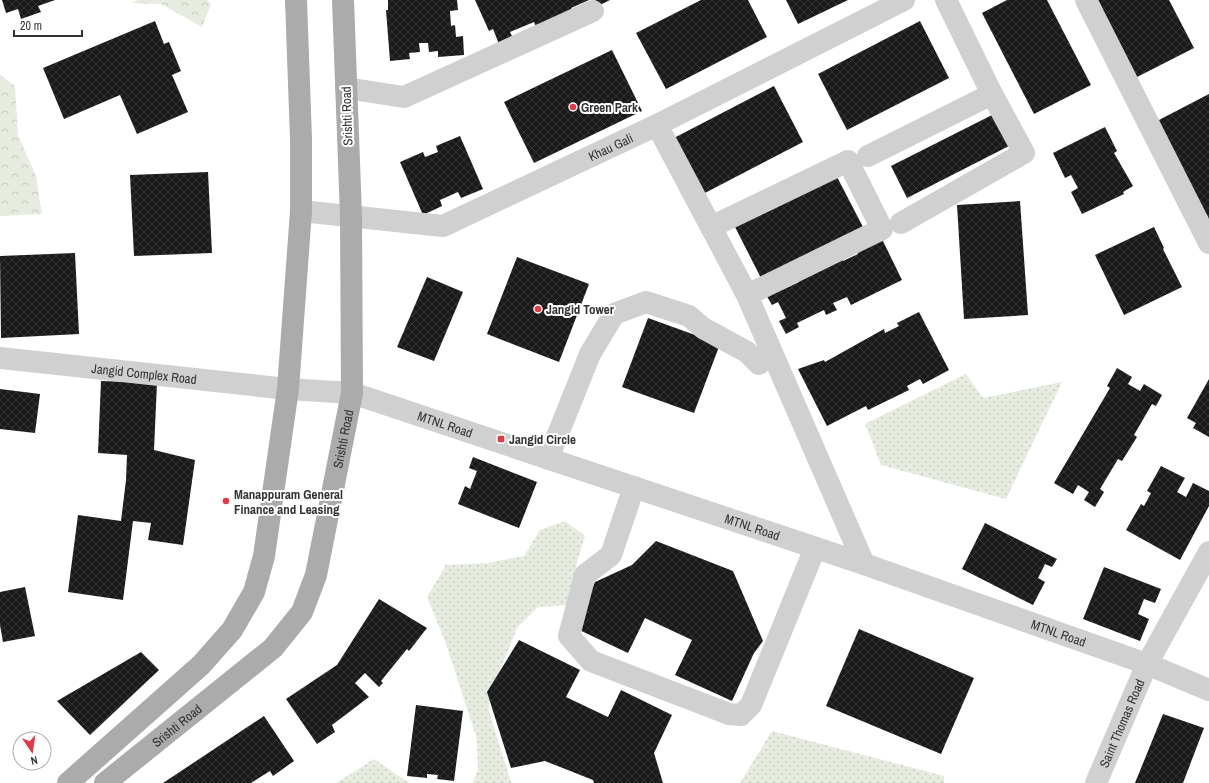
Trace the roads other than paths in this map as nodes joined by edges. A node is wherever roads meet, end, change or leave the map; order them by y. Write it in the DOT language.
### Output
graph roads {
  1 [pos="296,0"];
  2 [pos="343,0"];
  3 [pos="904,0"];
  4 [pos="946,0"];
  5 [pos="1086,0"];
  6 [pos="593,11"];
  7 [pos="346,88"];
  8 [pos="992,94"];
  9 [pos="657,125"];
  10 [pos="868,156"];
  11 [pos="300,211"];
  12 [pos="351,216"];
  13 [pos="901,223"];
  14 [pos="711,227"];
  15 [pos="1209,243"];
  16 [pos="747,295"];
  17 [pos="0,358"];
  18 [pos="759,364"];
  19 [pos="288,389"];
  20 [pos="352,393"];
  21 [pos="548,459"];
  22 [pos="634,487"];
  23 [pos="815,548"];
  24 [pos="1209,554"];
  25 [pos="864,564"];
  26 [pos="1147,664"];
  27 [pos="1209,690"];
  28 [pos="68,783"];
  29 [pos="105,783"];
  30 [pos="1096,783"];
  1 -- 11 [label="main road"];
  2 -- 7 [label="main road, Srishti Road"];
  3 -- 9 [label="street, Khau Gali"];
  4 -- 8 [label="street"];
  5 -- 15 [label="street"];
  6 -- 7 [label="street"];
  7 -- 12 [label="main road, Srishti Road"];
  8 -- 10 [label="street"];
  8 -- 13 [label="street"];
  9 -- 12 [label="street, Khau Gali"];
  9 -- 14 [label="street"];
  11 -- 12 [label="street, Khau Gali"];
  11 -- 19 [label="main road"];
  12 -- 20 [label="main road, Srishti Road"];
  14 -- 16 [label="street"];
  14 -- 16 [label="street"];
  16 -- 25 [label="street"];
  17 -- 19 [label="street, Jangid Complex Road"];
  18 -- 21 [label="street"];
  19 -- 20 [label="street, MTNL Road"];
  19 -- 28 [label="main road"];
  20 -- 21 [label="street, MTNL Road"];
  20 -- 29 [label="main road, Srishti Road"];
  21 -- 22 [label="street, MTNL Road"];
  22 -- 23 [label="street, MTNL Road"];
  22 -- 23 [label="street"];
  23 -- 25 [label="street, MTNL Road"];
  24 -- 26 [label="street, Saint Thomas Road"];
  25 -- 26 [label="street, MTNL Road"];
  26 -- 27 [label="street, MTNL Road"];
  26 -- 30 [label="street, Saint Thomas Road"];
}
